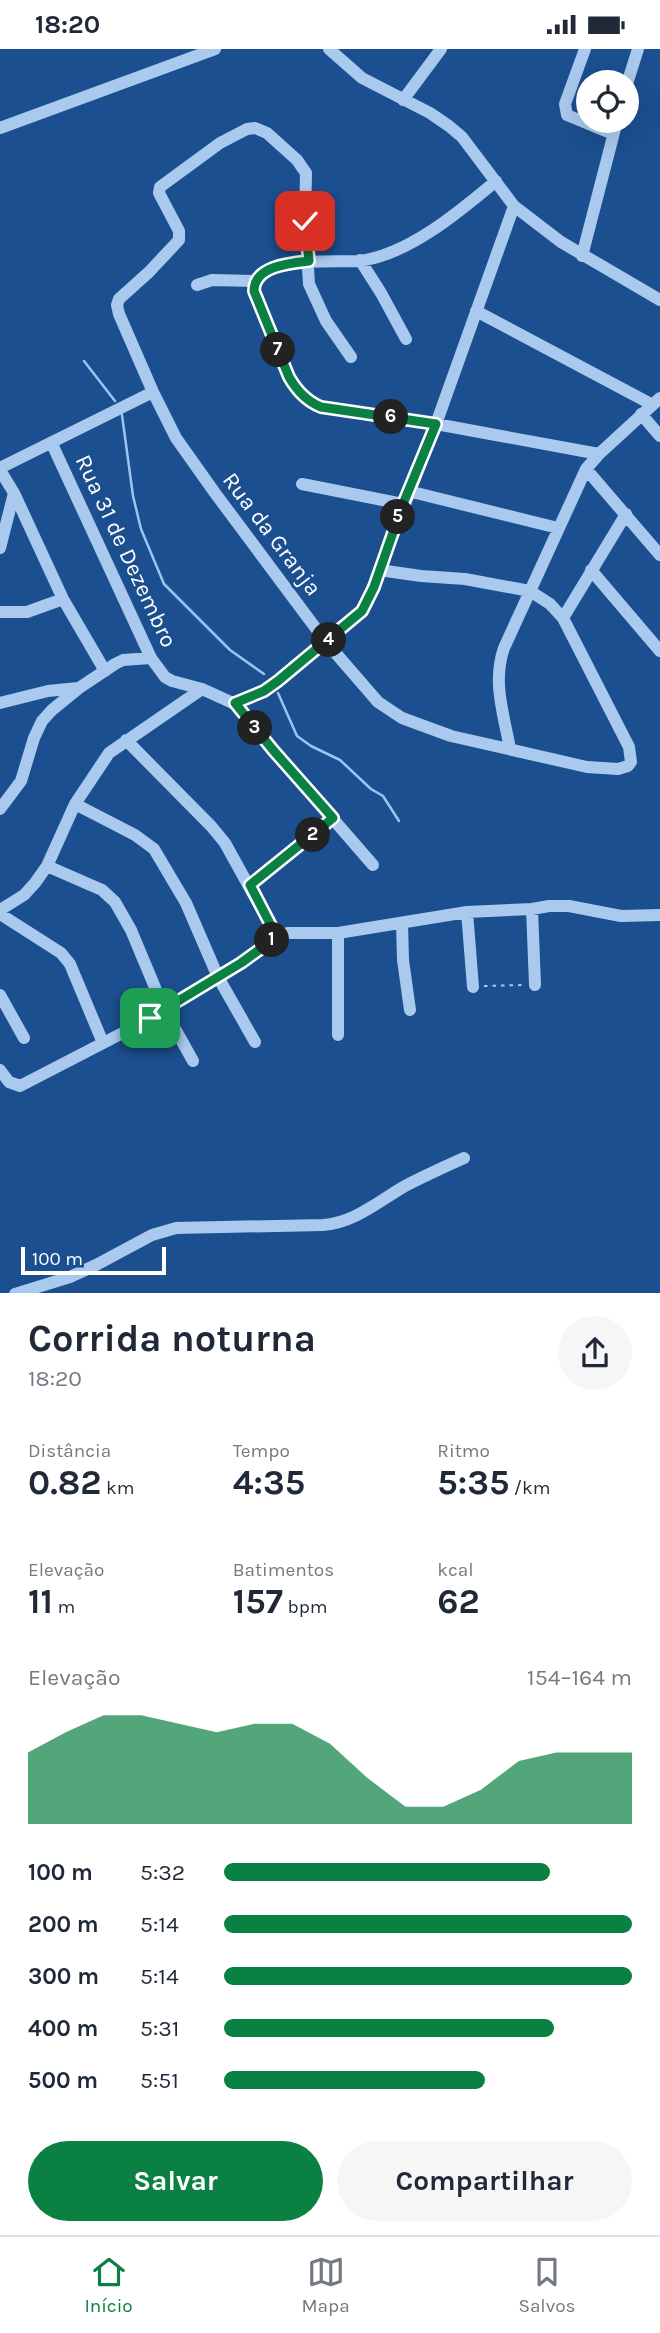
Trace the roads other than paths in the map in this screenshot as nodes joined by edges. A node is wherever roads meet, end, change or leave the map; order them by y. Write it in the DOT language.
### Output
graph roads {
  1 [pos="215,49"];
  2 [pos="329,49"];
  3 [pos="441,49"];
  4 [pos="585,49"];
  5 [pos="638,49"];
  6 [pos="631,70"];
  7 [pos="403,100"];
  8 [pos="0,128"];
  9 [pos="613,134"];
  10 [pos="496,181"];
  11 [pos="514,205"];
  12 [pos="582,256"];
  13 [pos="360,260"];
  14 [pos="309,261"];
  15 [pos="254,281"];
  16 [pos="197,285"];
  17 [pos="660,300"];
  18 [pos="476,311"];
  19 [pos="406,338"];
  20 [pos="351,357"];
  21 [pos="153,392"];
  22 [pos="651,405"];
  23 [pos="436,424"];
  24 [pos="660,436"];
  25 [pos="52,444"];
  26 [pos="599,454"];
  27 [pos="0,469"];
  28 [pos="586,469"];
  29 [pos="302,484"];
  30 [pos="14,493"];
  31 [pos="406,497"];
  32 [pos="626,515"];
  33 [pos="558,528"];
  34 [pos="0,548"];
  35 [pos="660,555"];
  36 [pos="379,570"];
  37 [pos="591,570"];
  38 [pos="530,591"];
  39 [pos="63,599"];
  40 [pos="0,612"];
  41 [pos="563,618"];
  42 [pos="326,642"];
  43 [pos="660,651"];
  44 [pos="151,658"];
  45 [pos="105,671"];
  46 [pos="79,688"];
  47 [pos="202,689"];
  48 [pos="0,703"];
  49 [pos="235,703"];
  50 [pos="126,740"];
  51 [pos="510,749"];
  52 [pos="75,804"];
  53 [pos="0,809"];
  54 [pos="333,818"];
  55 [pos="373,865"];
  56 [pos="47,866"];
  57 [pos="250,885"];
  58 [pos="532,909"];
  59 [pos="0,912"];
  60 [pos="467,912"];
  61 [pos="660,915"];
  62 [pos="402,923"];
  63 [pos="338,933"];
  64 [pos="277,937"];
  65 [pos="218,977"];
  66 [pos="536,985"];
  67 [pos="473,987"];
  68 [pos="0,995"];
  69 [pos="164,1010"];
  70 [pos="410,1010"];
  71 [pos="338,1035"];
  72 [pos="24,1038"];
  73 [pos="255,1042"];
  74 [pos="103,1043"];
  75 [pos="193,1061"];
  76 [pos="0,1070"];
  77 [pos="464,1158"];
  78 [pos="15,1293"];
  1 -- 8 [label="street"];
  2 -- 7 [label="street"];
  3 -- 7 [label="street"];
  4 -- 9 [label="street"];
  5 -- 6 [label="street"];
  7 -- 10 [label="street"];
  9 -- 12 [label="street"];
  10 -- 11 [label="street"];
  10 -- 13 [label="street"];
  11 -- 12 [label="street"];
  11 -- 18 [label="street"];
  12 -- 17 [label="street"];
  13 -- 14 [label="street"];
  13 -- 19 [label="street"];
  14 -- 15 [label="street"];
  14 -- 20 [label="street"];
  14 -- 21 [label="street, Rua da Granja"];
  15 -- 16 [label="street"];
  15 -- 23 [label="street"];
  18 -- 22 [label="street"];
  18 -- 23 [label="street"];
  21 -- 25 [label="street"];
  21 -- 42 [label="street, Rua da Granja"];
  22 -- 24 [label="street"];
  22 -- 26 [label="street"];
  23 -- 26 [label="street"];
  23 -- 31 [label="street"];
  25 -- 27 [label="street"];
  25 -- 44 [label="street, Rua 31 de Dezembro"];
  26 -- 28 [label="street"];
  27 -- 30 [label="street"];
  28 -- 32 [label="street"];
  28 -- 33 [label="street"];
  29 -- 31 [label="street"];
  30 -- 34 [label="street"];
  30 -- 39 [label="street"];
  31 -- 33 [label="street"];
  31 -- 36 [label="street"];
  32 -- 35 [label="street"];
  32 -- 37 [label="street"];
  33 -- 38 [label="street"];
  36 -- 38 [label="street"];
  36 -- 42 [label="street"];
  37 -- 41 [label="street"];
  37 -- 43 [label="street"];
  38 -- 41 [label="street"];
  38 -- 51 [label="street"];
  39 -- 40 [label="street"];
  39 -- 45 [label="street"];
  41 -- 51 [label="street, Rua da Granja"];
  42 -- 49 [label="street"];
  42 -- 51 [label="street, Rua da Granja"];
  44 -- 45 [label="street"];
  44 -- 47 [label="street, Rua 31 de Dezembro"];
  45 -- 46 [label="street"];
  46 -- 48 [label="street"];
  46 -- 53 [label="street"];
  47 -- 49 [label="street, Rua 31 de Dezembro"];
  47 -- 50 [label="street"];
  49 -- 54 [label="street"];
  50 -- 52 [label="street"];
  50 -- 57 [label="street"];
  52 -- 56 [label="street"];
  52 -- 65 [label="street"];
  54 -- 55 [label="street"];
  54 -- 57 [label="street"];
  56 -- 59 [label="street"];
  56 -- 69 [label="street"];
  57 -- 64 [label="street"];
  58 -- 60 [label="street"];
  58 -- 61 [label="street"];
  58 -- 66 [label="street"];
  59 -- 74 [label="street"];
  60 -- 62 [label="street"];
  60 -- 67 [label="street"];
  62 -- 63 [label="street"];
  62 -- 70 [label="street"];
  63 -- 64 [label="street"];
  63 -- 71 [label="street"];
  64 -- 65 [label="street"];
  65 -- 69 [label="street"];
  65 -- 73 [label="street"];
  68 -- 72 [label="street"];
  69 -- 74 [label="street"];
  69 -- 75 [label="street"];
  74 -- 76 [label="street"];
  77 -- 78 [label="street"];
}
